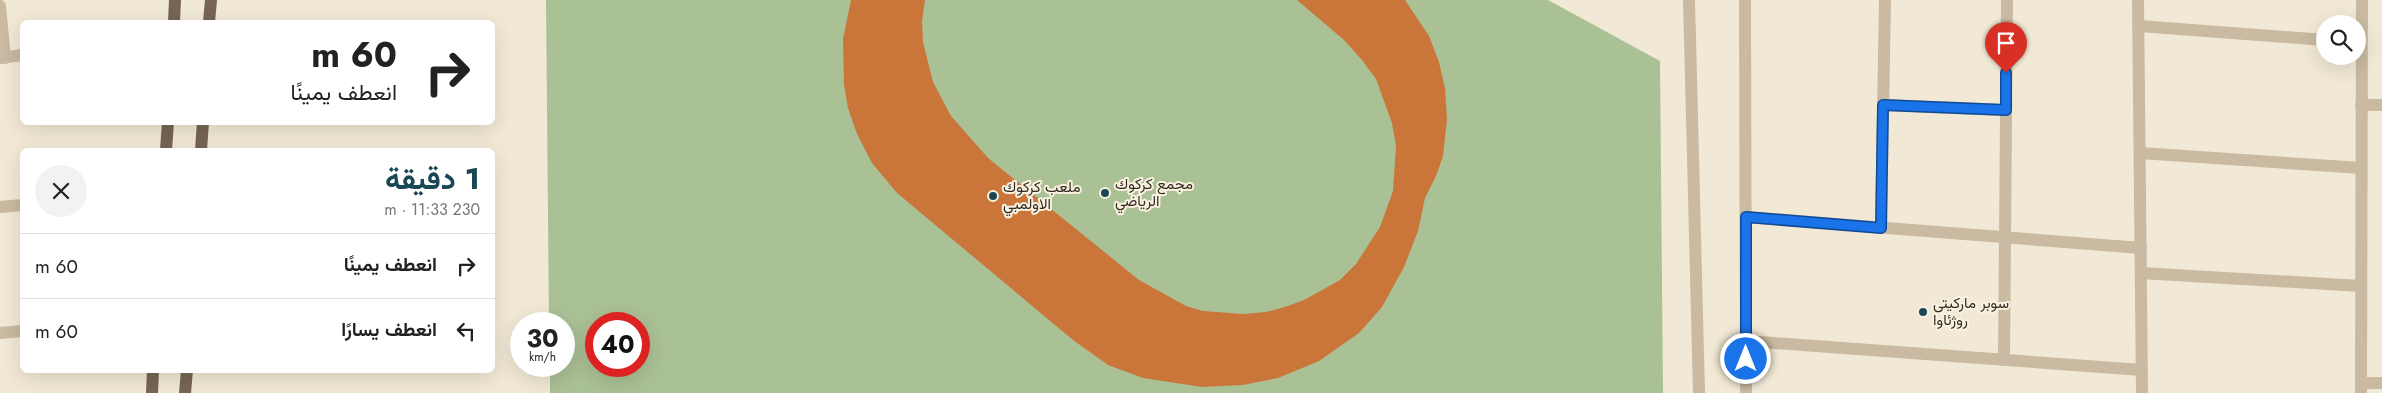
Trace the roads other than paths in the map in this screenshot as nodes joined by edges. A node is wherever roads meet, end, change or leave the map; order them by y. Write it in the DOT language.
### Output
graph roads {
  1 [pos="175,0"];
  2 [pos="211,0"];
  3 [pos="1689,0"];
  4 [pos="1745,0"];
  5 [pos="1885,0"];
  6 [pos="2007,0"];
  7 [pos="2138,0"];
  8 [pos="2362,0"];
  9 [pos="0,6"];
  10 [pos="2361,15"];
  11 [pos="174,20"];
  12 [pos="209,20"];
  13 [pos="2139,26"];
  14 [pos="2316,39"];
  15 [pos="20,55"];
  16 [pos="2,58"];
  17 [pos="2360,65"];
  18 [pos="1883,105"];
  19 [pos="2361,105"];
  20 [pos="2382,105"];
  21 [pos="2006,110"];
  22 [pos="168,125"];
  23 [pos="203,125"];
  24 [pos="166,148"];
  25 [pos="201,148"];
  26 [pos="2140,152"];
  27 [pos="2361,168"];
  28 [pos="20,205"];
  29 [pos="0,207"];
  30 [pos="1746,217"];
  31 [pos="1881,228"];
  32 [pos="2005,237"];
  33 [pos="2141,248"];
  34 [pos="2141,273"];
  35 [pos="2362,286"];
  36 [pos="20,331"];
  37 [pos="0,333"];
  38 [pos="1746,341"];
  39 [pos="2004,360"];
  40 [pos="2142,370"];
  41 [pos="153,373"];
  42 [pos="187,373"];
  43 [pos="2382,383"];
  44 [pos="2361,388"];
  45 [pos="152,393"];
  46 [pos="185,393"];
  47 [pos="1698,393"];
  48 [pos="1746,393"];
  49 [pos="2142,393"];
  1 -- 11 [label="main road"];
  2 -- 12 [label="main road"];
  3 -- 47 [label="street"];
  4 -- 30 [label="street"];
  5 -- 18 [label="street"];
  6 -- 21 [label="street"];
  7 -- 13 [label="street"];
  8 -- 10 [label="street"];
  9 -- 16 [label="street"];
  13 -- 14 [label="street"];
  13 -- 26 [label="street"];
  15 -- 16 [label="street"];
  17 -- 19 [label="street"];
  18 -- 21 [label="street"];
  18 -- 31 [label="street"];
  19 -- 20 [label="street"];
  19 -- 27 [label="street"];
  21 -- 32 [label="street"];
  22 -- 24 [label="main road"];
  23 -- 25 [label="main road"];
  26 -- 27 [label="street"];
  26 -- 33 [label="street"];
  27 -- 35 [label="street"];
  28 -- 29 [label="street"];
  30 -- 31 [label="street"];
  30 -- 38 [label="street"];
  31 -- 32 [label="street"];
  32 -- 33 [label="street"];
  32 -- 39 [label="street"];
  33 -- 34 [label="street"];
  34 -- 35 [label="street"];
  34 -- 40 [label="street"];
  35 -- 44 [label="street"];
  36 -- 37 [label="street"];
  38 -- 39 [label="street"];
  38 -- 48 [label="street"];
  39 -- 40 [label="street"];
  40 -- 49 [label="street"];
  41 -- 45 [label="main road"];
  42 -- 46 [label="main road"];
  43 -- 44 [label="street"];
}
